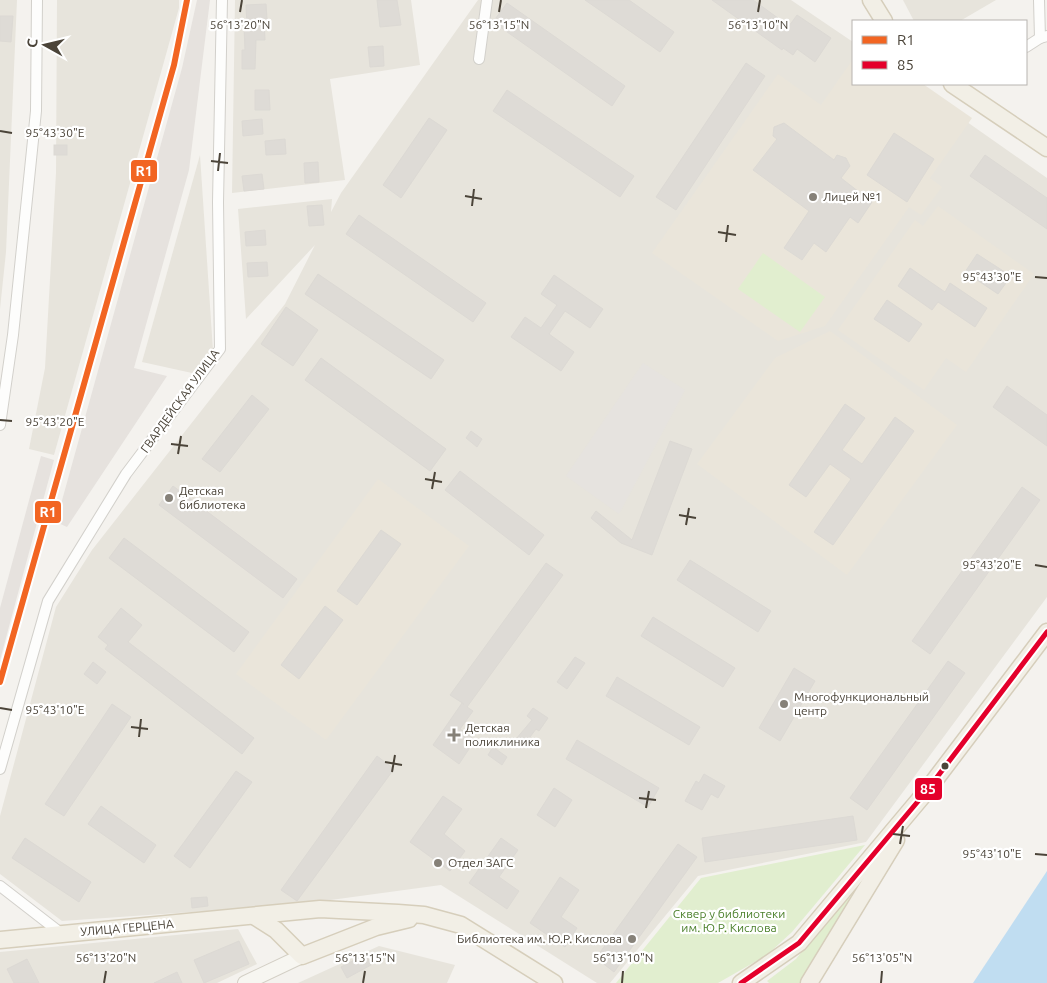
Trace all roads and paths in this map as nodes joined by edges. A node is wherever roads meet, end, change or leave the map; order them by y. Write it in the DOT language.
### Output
graph roads {
  1 [pos="37,0"];
  2 [pos="222,0"];
  3 [pos="487,0"];
  4 [pos="871,0"];
  5 [pos="1039,0"];
  6 [pos="883,20"];
  7 [pos="1043,37"];
  8 [pos="1027,46"];
  9 [pos="479,59"];
  10 [pos="961,86"];
  11 [pos="1047,148"];
  12 [pos="0,425"];
  13 [pos="1047,632"];
  14 [pos="0,769"];
  15 [pos="925,793"];
  16 [pos="0,886"];
  17 [pos="424,915"];
  18 [pos="254,916"];
  19 [pos="62,934"];
  20 [pos="0,940"];
  21 [pos="302,956"];
  22 [pos="245,983"];
  23 [pos="554,983"];
  24 [pos="741,983"];
  25 [pos="809,983"];
  1 -- 12 [label="street"];
  2 -- 14 [label="street, ГВАРДЕЙСКАЯ УЛИЦА"];
  3 -- 9 [label="street"];
  4 -- 6 [label="main road"];
  5 -- 7 [label="street"];
  7 -- 8 [label="street"];
  10 -- 11 [label="main road"];
  13 -- 15 [label="main road"];
  15 -- 24 [label="main road"];
  15 -- 25 [label="main road"];
  16 -- 19 [label="street"];
  17 -- 18 [label="main road, УЛИЦА ГЕРЦЕНА"];
  17 -- 21 [label="main road"];
  17 -- 23 [label="main road, УЛИЦА ГЕРЦЕНА"];
  18 -- 19 [label="main road, УЛИЦА ГЕРЦЕНА"];
  18 -- 21 [label="main road"];
  19 -- 20 [label="main road, УЛИЦА ГЕРЦЕНА"];
  21 -- 22 [label="main road"];
}
